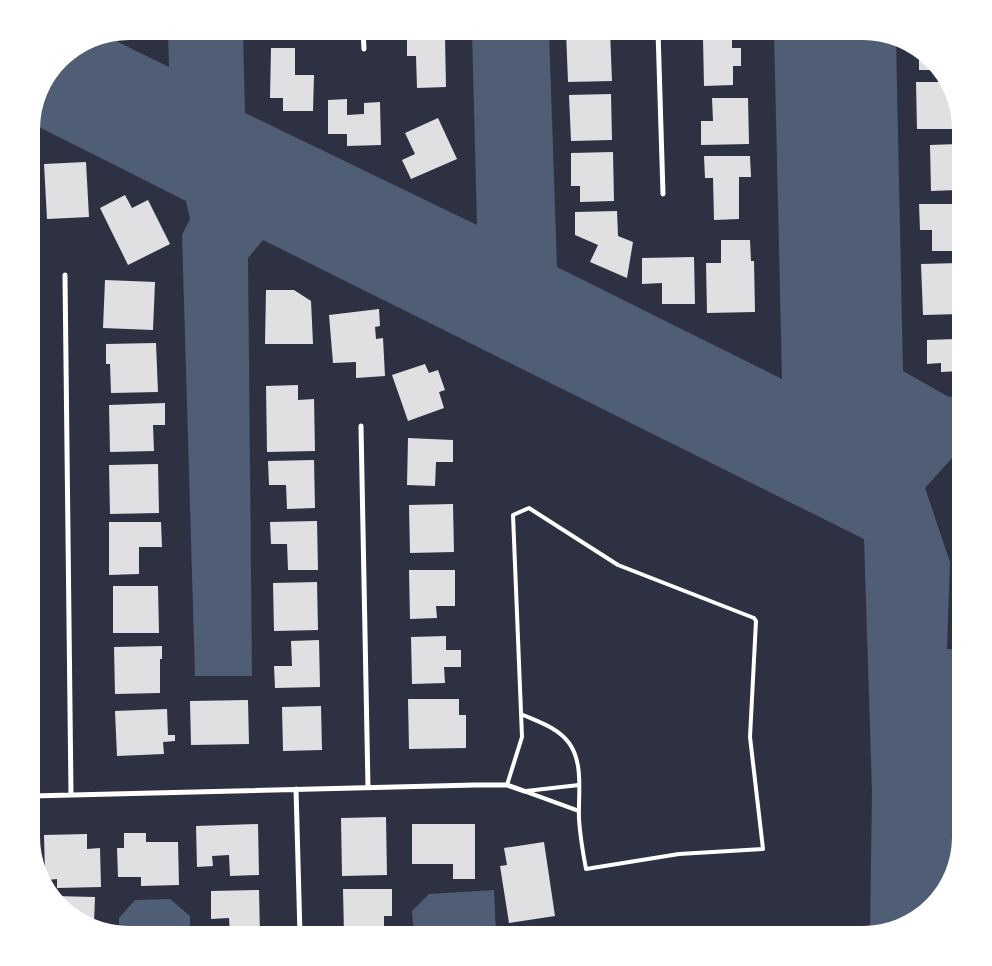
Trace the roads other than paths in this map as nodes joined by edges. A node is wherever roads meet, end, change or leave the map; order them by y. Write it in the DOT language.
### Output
graph roads {
  1 [pos="363,40"];
  2 [pos="658,40"];
  3 [pos="364,50"];
  4 [pos="663,194"];
  5 [pos="65,275"];
  6 [pos="361,426"];
  7 [pos="523,715"];
  8 [pos="507,785"];
  9 [pos="579,785"];
  10 [pos="368,788"];
  11 [pos="296,789"];
  12 [pos="524,791"];
  13 [pos="71,795"];
  14 [pos="40,796"];
  15 [pos="579,811"];
  16 [pos="300,926"];
  1 -- 3 [label="street"];
  2 -- 4 [label="street"];
  5 -- 13 [label="street"];
  6 -- 10 [label="street"];
  7 -- 8 [label="lane"];
  7 -- 9 [label="lane"];
  7 -- 15 [label="lane"];
  8 -- 10 [label="street"];
  8 -- 12 [label="street"];
  9 -- 12 [label="lane"];
  9 -- 15 [label="lane"];
  10 -- 11 [label="street"];
  11 -- 13 [label="street"];
  11 -- 16 [label="street"];
  12 -- 15 [label="lane"];
  13 -- 14 [label="street"];
}
